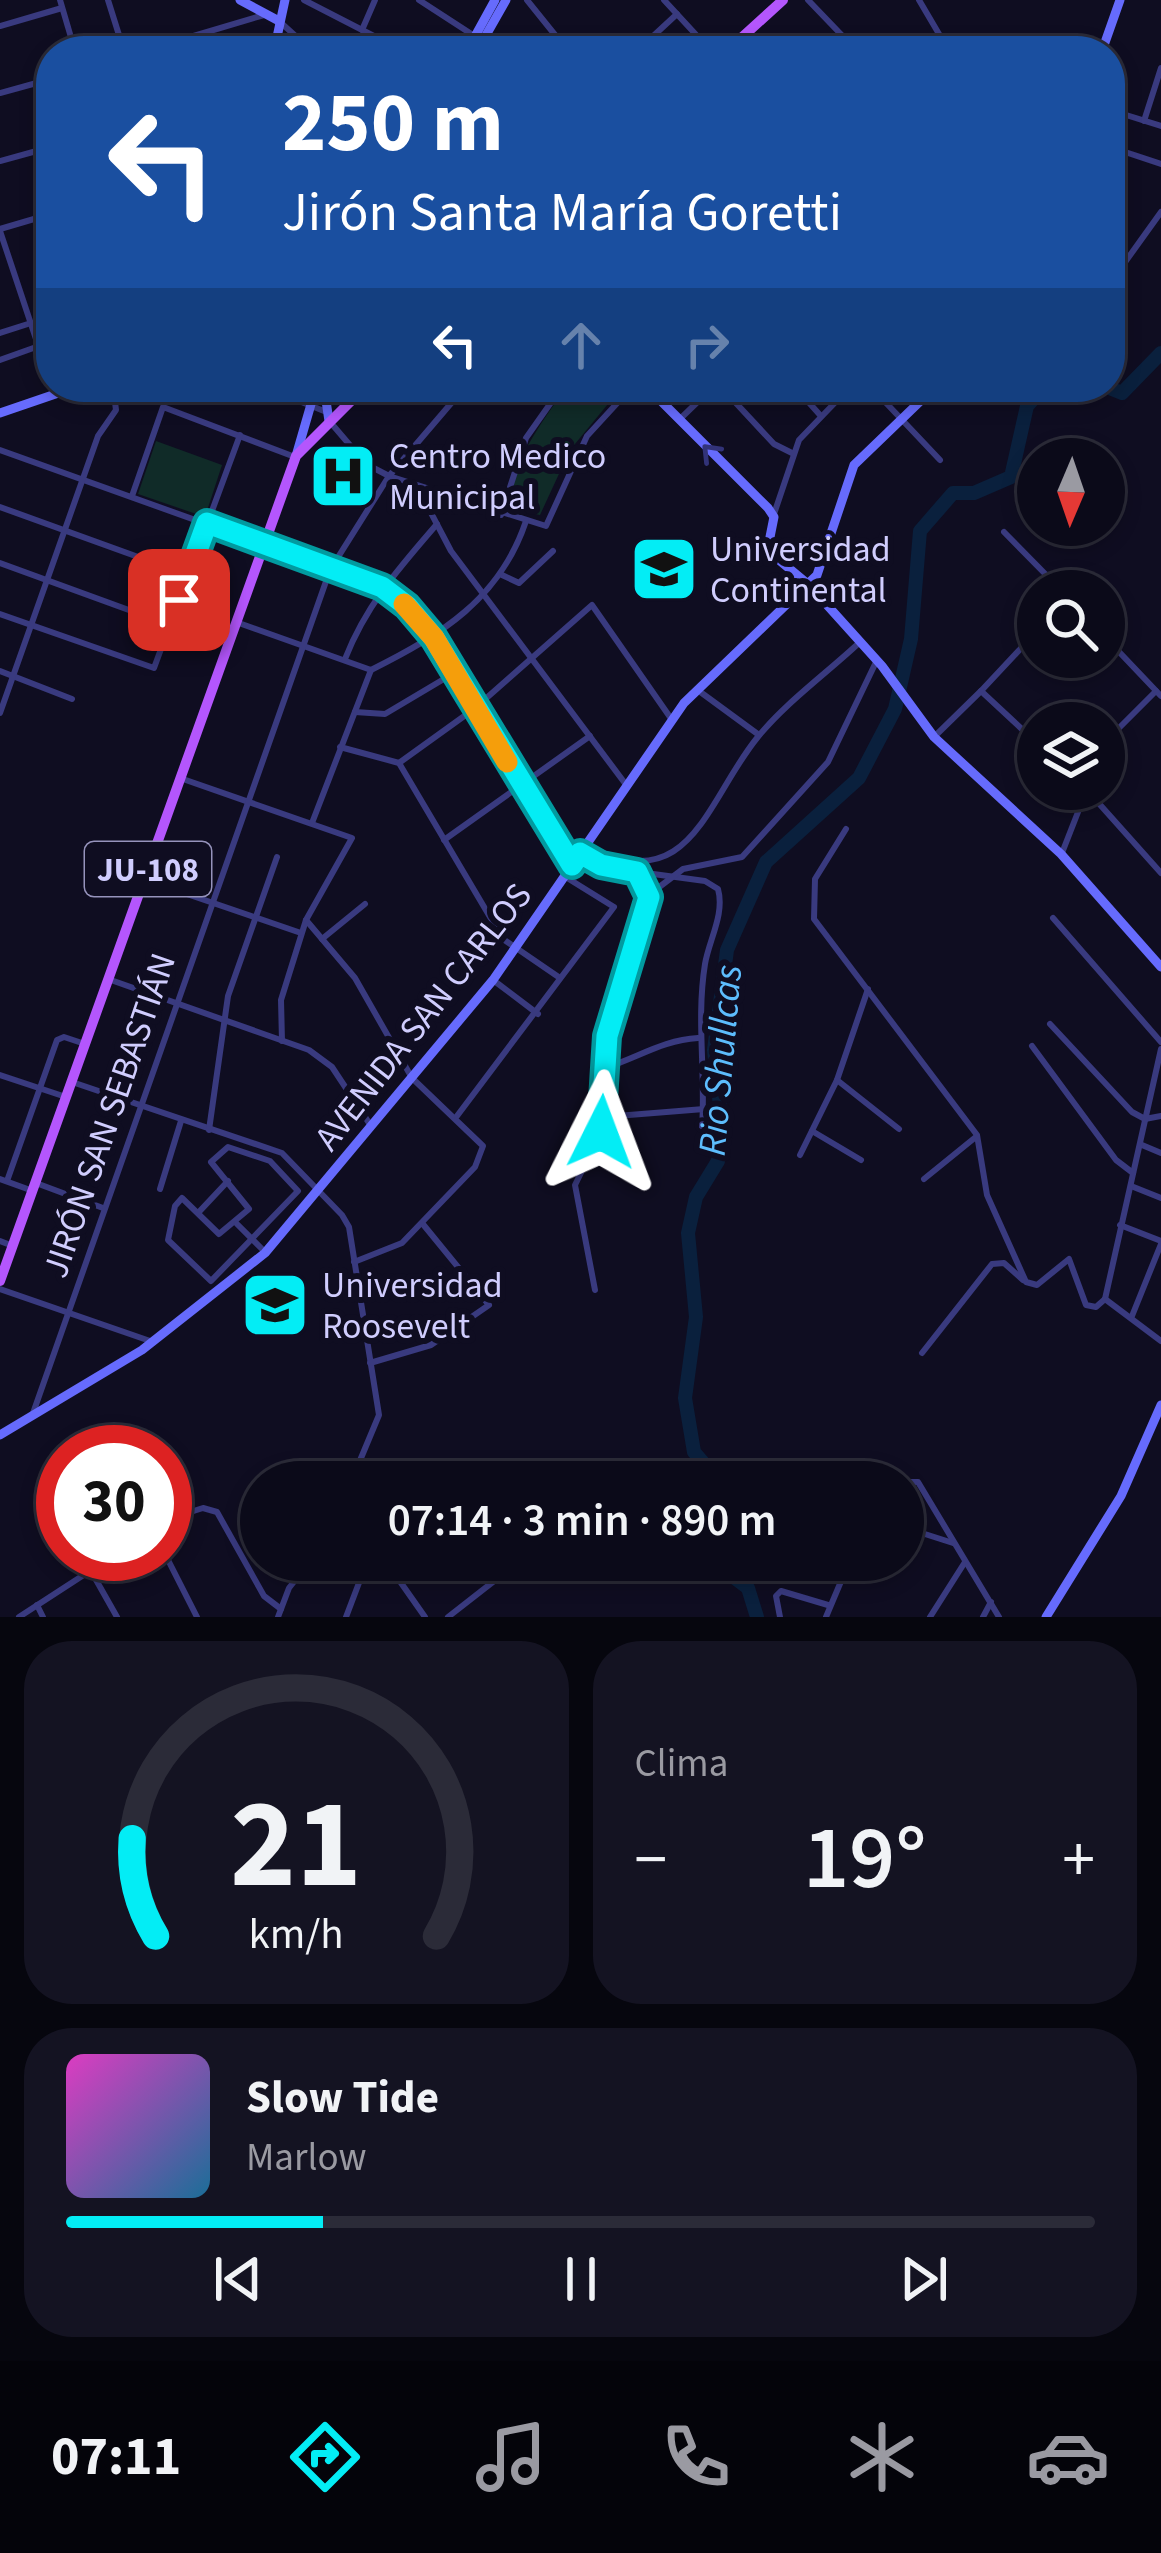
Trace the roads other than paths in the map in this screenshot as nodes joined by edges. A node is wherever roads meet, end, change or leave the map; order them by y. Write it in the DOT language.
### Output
graph roads {
  1 [pos="108,0"];
  2 [pos="240,0"];
  3 [pos="285,0"];
  4 [pos="304,0"];
  5 [pos="375,0"];
  6 [pos="419,0"];
  7 [pos="495,0"];
  8 [pos="506,0"];
  9 [pos="527,0"];
  10 [pos="664,0"];
  11 [pos="783,0"];
  12 [pos="808,0"];
  13 [pos="919,0"];
  14 [pos="1120,0"];
  15 [pos="61,4"];
  16 [pos="267,14"];
  17 [pos="677,14"];
  18 [pos="279,20"];
  19 [pos="0,26"];
  20 [pos="362,31"];
  21 [pos="71,36"];
  22 [pos="119,36"];
  23 [pos="193,36"];
  24 [pos="276,36"];
  25 [pos="296,36"];
  26 [pos="372,36"];
  27 [pos="474,36"];
  28 [pos="477,36"];
  29 [pos="486,36"];
  30 [pos="556,36"];
  31 [pos="653,36"];
  32 [pos="697,36"];
  33 [pos="744,36"];
  34 [pos="843,36"];
  35 [pos="940,36"];
  36 [pos="1107,36"];
  37 [pos="1161,68"];
  38 [pos="36,83"];
  39 [pos="0,93"];
  40 [pos="1125,115"];
  41 [pos="1144,121"];
  42 [pos="1161,126"];
  43 [pos="36,150"];
  44 [pos="1125,153"];
  45 [pos="0,161"];
  46 [pos="1161,164"];
  47 [pos="1161,212"];
  48 [pos="36,219"];
  49 [pos="0,230"];
  50 [pos="1125,263"];
  51 [pos="31,322"];
  52 [pos="0,332"];
  53 [pos="36,337"];
  54 [pos="36,347"];
  55 [pos="0,359"];
  56 [pos="36,396"];
  57 [pos="115,402"];
  58 [pos="302,402"];
  59 [pos="312,402"];
  60 [pos="323,402"];
  61 [pos="345,402"];
  62 [pos="452,402"];
  63 [pos="551,402"];
  64 [pos="618,402"];
  65 [pos="661,402"];
  66 [pos="700,402"];
  67 [pos="732,402"];
  68 [pos="808,402"];
  69 [pos="834,402"];
  70 [pos="886,402"];
  71 [pos="918,402"];
  72 [pos="310,405"];
  73 [pos="0,413"];
  74 [pos="820,415"];
  75 [pos="326,416"];
  76 [pos="901,418"];
  77 [pos="679,420"];
  78 [pos="240,435"];
  79 [pos="0,451"];
  80 [pos="792,453"];
  81 [pos="295,456"];
  82 [pos="940,460"];
  83 [pos="389,476"];
  84 [pos="82,478"];
  85 [pos="418,488"];
  86 [pos="132,496"];
  87 [pos="0,507"];
  88 [pos="501,515"];
  89 [pos="774,517"];
  90 [pos="526,521"];
  91 [pos="207,523"];
  92 [pos="436,524"];
  93 [pos="64,530"];
  94 [pos="1004,532"];
  95 [pos="263,544"];
  96 [pos="553,551"];
  97 [pos="0,563"];
  98 [pos="1041,570"];
  99 [pos="330,571"];
  100 [pos="188,575"];
  101 [pos="502,575"];
  102 [pos="47,578"];
  103 [pos="809,585"];
  104 [pos="382,587"];
  105 [pos="485,596"];
  106 [pos="0,614"];
  107 [pos="236,622"];
  108 [pos="31,624"];
  109 [pos="170,625"];
  110 [pos="434,638"];
  111 [pos="860,642"];
  112 [pos="303,646"];
  113 [pos="1017,652"];
  114 [pos="1125,659"];
  115 [pos="533,660"];
  116 [pos="345,661"];
  117 [pos="879,663"];
  118 [pos="371,670"];
  119 [pos="0,671"];
  120 [pos="454,673"];
  121 [pos="13,676"];
  122 [pos="697,689"];
  123 [pos="981,691"];
  124 [pos="1158,694"];
  125 [pos="72,699"];
  126 [pos="474,709"];
  127 [pos="354,712"];
  128 [pos="0,713"];
  129 [pos="672,720"];
  130 [pos="1125,723"];
  131 [pos="1017,724"];
  132 [pos="759,735"];
  133 [pos="590,736"];
  134 [pos="934,737"];
  135 [pos="340,747"];
  136 [pos="399,764"];
  137 [pos="180,778"];
  138 [pos="521,785"];
  139 [pos="627,786"];
  140 [pos="248,800"];
  141 [pos="1078,810"];
  142 [pos="1105,810"];
  143 [pos="312,823"];
  144 [pos="845,829"];
  145 [pos="444,840"];
  146 [pos="583,849"];
  147 [pos="1061,854"];
  148 [pos="277,857"];
  149 [pos="572,865"];
  150 [pos="637,872"];
  151 [pos="1161,874"];
  152 [pos="564,876"];
  153 [pos="668,877"];
  154 [pos="144,879"];
  155 [pos="649,897"];
  156 [pos="212,902"];
  157 [pos="365,904"];
  158 [pos="256,917"];
  159 [pos="1054,918"];
  160 [pos="306,920"];
  161 [pos="302,933"];
  162 [pos="322,939"];
  163 [pos="514,949"];
  164 [pos="1161,968"];
  165 [pos="560,978"];
  166 [pos="108,980"];
  167 [pos="493,980"];
  168 [pos="868,989"];
  169 [pos="176,1004"];
  170 [pos="538,1013"];
  171 [pos="225,1022"];
  172 [pos="1050,1024"];
  173 [pos="698,1038"];
  174 [pos="282,1041"];
  175 [pos="86,1044"];
  176 [pos="1032,1046"];
  177 [pos="1161,1046"];
  178 [pos="605,1068"];
  179 [pos="0,1075"];
  180 [pos="412,1078"];
  181 [pos="837,1080"];
  182 [pos="72,1082"];
  183 [pos="40,1088"];
  184 [pos="66,1097"];
  185 [pos="140,1106"];
  186 [pos="704,1109"];
  187 [pos="457,1116"];
  188 [pos="1161,1116"];
  189 [pos="604,1118"];
  190 [pos="1145,1119"];
  191 [pos="181,1120"];
  192 [pos="371,1126"];
  193 [pos="702,1128"];
  194 [pos="899,1129"];
  195 [pos="209,1130"];
  196 [pos="812,1131"];
  197 [pos="977,1135"];
  198 [pos="1141,1145"];
  199 [pos="1161,1153"];
  200 [pos="800,1155"];
  201 [pos="861,1160"];
  202 [pos="1133,1173"];
  203 [pos="924,1179"];
  204 [pos="3,1180"];
  205 [pos="228,1180"];
  206 [pos="1130,1185"];
  207 [pos="34,1187"];
  208 [pos="160,1189"];
  209 [pos="319,1190"];
  210 [pos="1161,1198"];
  211 [pos="103,1208"];
  212 [pos="198,1214"];
  213 [pos="422,1222"];
  214 [pos="237,1224"];
  215 [pos="1119,1225"];
  216 [pos="255,1240"];
  217 [pos="1161,1243"];
  218 [pos="6,1244"];
  219 [pos="265,1253"];
  220 [pos="354,1262"];
  221 [pos="1026,1282"];
  222 [pos="0,1285"];
  223 [pos="596,1290"];
  224 [pos="1105,1300"];
  225 [pos="68,1310"];
  226 [pos="1132,1316"];
  227 [pos="1161,1341"];
  228 [pos="153,1342"];
  229 [pos="922,1353"];
  230 [pos="370,1364"];
  231 [pos="1161,1405"];
  232 [pos="31,1419"];
  233 [pos="0,1435"];
  234 [pos="360,1461"];
  235 [pos="924,1492"];
  236 [pos="192,1511"];
  237 [pos="924,1534"];
  238 [pos="953,1543"];
  239 [pos="965,1562"];
  240 [pos="76,1581"];
  241 [pos="97,1581"];
  242 [pos="179,1581"];
  243 [pos="298,1581"];
  244 [pos="360,1581"];
  245 [pos="395,1581"];
  246 [pos="494,1581"];
  247 [pos="840,1581"];
  248 [pos="991,1602"];
  249 [pos="37,1605"];
  250 [pos="828,1605"];
  251 [pos="279,1613"];
  252 [pos="19,1617"];
  253 [pos="43,1617"];
  254 [pos="117,1617"];
  255 [pos="197,1617"];
  256 [pos="346,1617"];
  257 [pos="425,1617"];
  258 [pos="448,1617"];
  259 [pos="780,1617"];
  260 [pos="826,1617"];
  261 [pos="930,1617"];
  262 [pos="983,1617"];
  263 [pos="999,1617"];
  264 [pos="1046,1617"];
  1 -- 22 [label="street"];
  2 -- 16 [label="main road"];
  3 -- 18 [label="main road"];
  4 -- 20 [label="street"];
  5 -- 20 [label="street"];
  6 -- 27 [label="street"];
  7 -- 28 [label="main road"];
  8 -- 29 [label="main road"];
  9 -- 30 [label="street"];
  10 -- 17 [label="street"];
  11 -- 33 [label="main road"];
  12 -- 34 [label="street"];
  13 -- 35 [label="street"];
  14 -- 36 [label="main road"];
  15 -- 19 [label="street"];
  15 -- 21 [label="street"];
  16 -- 18 [label="main road"];
  16 -- 23 [label="street"];
  17 -- 31 [label="street"];
  17 -- 32 [label="street"];
  18 -- 24 [label="main road"];
  18 -- 25 [label="street"];
  20 -- 26 [label="street"];
  37 -- 41 [label="street"];
  38 -- 39 [label="street"];
  40 -- 41 [label="street"];
  41 -- 42 [label="street"];
  43 -- 45 [label="street"];
  44 -- 46 [label="street"];
  47 -- 50 [label="street"];
  48 -- 49 [label="street"];
  49 -- 51 [label="street"];
  51 -- 52 [label="street"];
  51 -- 53 [label="street"];
  54 -- 55 [label="street"];
  56 -- 73 [label="main road"];
  57 -- 84 [label="street"];
  58 -- 72 [label="street"];
  59 -- 72 [label="main road"];
  60 -- 75 [label="main road"];
  61 -- 75 [label="main road, JU-108"];
  62 -- 83 [label="street, JIRÓN SAN SEBASTIÁN"];
  63 -- 88 [label="street"];
  64 -- 90 [label="street"];
  65 -- 77 [label="main road"];
  66 -- 77 [label="street"];
  67 -- 80 [label="street"];
  68 -- 74 [label="street"];
  69 -- 74 [label="street"];
  70 -- 76 [label="street"];
  71 -- 76 [label="main road, AVENIDA SAN CARLOS"];
  72 -- 75 [label="street"];
  72 -- 81 [label="main road"];
  74 -- 80 [label="street"];
  75 -- 81 [label="main road, JU-108"];
  75 -- 83 [label="street"];
  76 -- 82 [label="street"];
  76 -- 103 [label="main road, AVENIDA SAN CARLOS"];
  89 -- 77 [label="main road, one-way"];
  78 -- 81 [label="street"];
  78 -- 86 [label="street"];
  78 -- 91 [label="street"];
  79 -- 84 [label="street"];
  80 -- 89 [label="street"];
  81 -- 95 [label="main road, JU-108"];
  83 -- 85 [label="street"];
  83 -- 99 [label="street, JIRÓN SAN SEBASTIÁN"];
  84 -- 86 [label="street"];
  84 -- 93 [label="street"];
  85 -- 88 [label="street"];
  85 -- 92 [label="street"];
  86 -- 91 [label="street"];
  87 -- 93 [label="street"];
  88 -- 90 [label="street"];
  89 -- 103 [label="main road"];
  90 -- 101 [label="street"];
  91 -- 95 [label="street"];
  91 -- 100 [label="street"];
  92 -- 104 [label="street"];
  92 -- 105 [label="street"];
  93 -- 100 [label="street"];
  93 -- 102 [label="street"];
  94 -- 98 [label="street"];
  95 -- 99 [label="street"];
  95 -- 107 [label="main road, JU-108"];
  96 -- 101 [label="street"];
  97 -- 102 [label="street"];
  99 -- 104 [label="street"];
  99 -- 112 [label="street, JIRÓN SAN SEBASTIÁN"];
  100 -- 109 [label="street"];
  101 -- 105 [label="street"];
  102 -- 108 [label="street"];
  102 -- 109 [label="street"];
  103 -- 111 [label="main road"];
  103 -- 122 [label="main road, AVENIDA SAN CARLOS"];
  104 -- 110 [label="street"];
  104 -- 116 [label="street"];
  105 -- 110 [label="street"];
  105 -- 115 [label="street"];
  106 -- 108 [label="street"];
  107 -- 112 [label="street"];
  107 -- 137 [label="main road, JU-108"];
  108 -- 109 [label="street"];
  108 -- 121 [label="street"];
  110 -- 118 [label="street"];
  110 -- 120 [label="street"];
  111 -- 117 [label="main road"];
  111 -- 132 [label="street"];
  112 -- 116 [label="street"];
  112 -- 140 [label="street, JIRÓN SAN SEBASTIÁN"];
  113 -- 123 [label="street"];
  114 -- 124 [label="street"];
  115 -- 126 [label="street"];
  115 -- 129 [label="street"];
  115 -- 133 [label="street"];
  116 -- 118 [label="street"];
  117 -- 134 [label="main road"];
  117 -- 153 [label="street"];
  118 -- 127 [label="street"];
  119 -- 121 [label="street"];
  120 -- 126 [label="street"];
  120 -- 127 [label="street"];
  121 -- 125 [label="street"];
  121 -- 128 [label="street"];
  122 -- 129 [label="main road, AVENIDA SAN CARLOS"];
  122 -- 132 [label="street"];
  123 -- 131 [label="street"];
  123 -- 134 [label="street"];
  124 -- 130 [label="street"];
  126 -- 136 [label="street"];
  126 -- 138 [label="street"];
  127 -- 135 [label="street"];
  129 -- 139 [label="main road, AVENIDA SAN CARLOS"];
  132 -- 146 [label="street"];
  133 -- 138 [label="street"];
  133 -- 139 [label="street"];
  134 -- 147 [label="main road"];
  135 -- 136 [label="street"];
  135 -- 143 [label="street"];
  136 -- 145 [label="street"];
  137 -- 140 [label="street"];
  137 -- 154 [label="main road, JU-108"];
  138 -- 145 [label="street"];
  138 -- 149 [label="street"];
  139 -- 146 [label="main road, AVENIDA SAN CARLOS"];
  140 -- 143 [label="street"];
  140 -- 156 [label="street, JIRÓN SAN SEBASTIÁN"];
  141 -- 147 [label="street"];
  142 -- 151 [label="street"];
  143 -- 160 [label="street"];
  144 -- 168 [label="street"];
  145 -- 163 [label="street"];
  146 -- 149 [label="main road, AVENIDA SAN CARLOS"];
  146 -- 150 [label="street"];
  147 -- 164 [label="main road"];
  148 -- 158 [label="street"];
  149 -- 152 [label="main road, AVENIDA SAN CARLOS"];
  150 -- 153 [label="street"];
  150 -- 155 [label="street"];
  152 -- 163 [label="main road, AVENIDA SAN CARLOS"];
  152 -- 165 [label="street"];
  153 -- 155 [label="street"];
  153 -- 173 [label="street"];
  154 -- 156 [label="street"];
  154 -- 166 [label="main road, JU-108"];
  155 -- 178 [label="street"];
  156 -- 158 [label="street"];
  156 -- 169 [label="street, JIRÓN SAN SEBASTIÁN"];
  157 -- 162 [label="street"];
  158 -- 161 [label="street"];
  158 -- 171 [label="street"];
  159 -- 177 [label="street"];
  160 -- 161 [label="street"];
  160 -- 162 [label="street"];
  161 -- 174 [label="street"];
  162 -- 180 [label="street"];
  163 -- 165 [label="street"];
  163 -- 167 [label="main road, AVENIDA SAN CARLOS"];
  165 -- 170 [label="street"];
  166 -- 169 [label="street"];
  166 -- 175 [label="main road, JU-108"];
  167 -- 170 [label="street"];
  167 -- 180 [label="main road, AVENIDA SAN CARLOS"];
  168 -- 181 [label="street"];
  168 -- 197 [label="street"];
  169 -- 171 [label="street"];
  169 -- 185 [label="street, JIRÓN SAN SEBASTIÁN"];
  170 -- 187 [label="street"];
  171 -- 174 [label="street"];
  171 -- 195 [label="street"];
  172 -- 190 [label="street"];
  173 -- 178 [label="street"];
  173 -- 186 [label="street"];
  174 -- 192 [label="street"];
  175 -- 182 [label="main road, JU-108"];
  175 -- 183 [label="street"];
  176 -- 202 [label="street"];
  177 -- 190 [label="street"];
  178 -- 189 [label="street"];
  179 -- 183 [label="street"];
  180 -- 187 [label="street"];
  180 -- 192 [label="main road, AVENIDA SAN CARLOS"];
  181 -- 194 [label="street"];
  181 -- 196 [label="street"];
  182 -- 184 [label="main road, JU-108"];
  182 -- 185 [label="street"];
  183 -- 184 [label="street"];
  183 -- 204 [label="street"];
  184 -- 207 [label="main road, JU-108"];
  185 -- 191 [label="street"];
  185 -- 211 [label="street, JIRÓN SAN SEBASTIÁN"];
  186 -- 189 [label="street"];
  186 -- 193 [label="street"];
  187 -- 213 [label="street"];
  188 -- 190 [label="street"];
  189 -- 223 [label="street"];
  190 -- 198 [label="street"];
  191 -- 195 [label="street"];
  191 -- 208 [label="street"];
  192 -- 209 [label="main road, AVENIDA SAN CARLOS"];
  195 -- 209 [label="street"];
  196 -- 200 [label="street"];
  196 -- 201 [label="street"];
  197 -- 203 [label="street"];
  197 -- 221 [label="street"];
  198 -- 199 [label="street"];
  198 -- 202 [label="street"];
  202 -- 206 [label="street"];
  204 -- 207 [label="street"];
  205 -- 212 [label="street"];
  205 -- 214 [label="street"];
  205 -- 216 [label="street"];
  206 -- 210 [label="street"];
  206 -- 215 [label="street"];
  207 -- 211 [label="street"];
  207 -- 218 [label="main road, JU-108"];
  209 -- 219 [label="main road, AVENIDA SAN CARLOS"];
  209 -- 220 [label="street"];
  211 -- 225 [label="street, JIRÓN SAN SEBASTIÁN"];
  212 -- 214 [label="street"];
  212 -- 216 [label="street"];
  213 -- 220 [label="street"];
  213 -- 230 [label="street"];
  214 -- 216 [label="street"];
  215 -- 217 [label="street"];
  215 -- 224 [label="street"];
  216 -- 219 [label="street"];
  217 -- 226 [label="street"];
  218 -- 222 [label="main road, JU-108"];
  219 -- 228 [label="main road, AVENIDA SAN CARLOS"];
  220 -- 230 [label="street"];
  221 -- 224 [label="street"];
  221 -- 229 [label="street"];
  222 -- 225 [label="street"];
  224 -- 226 [label="street"];
  225 -- 228 [label="street"];
  225 -- 232 [label="street, JIRÓN SAN SEBASTIÁN"];
  226 -- 227 [label="street"];
  228 -- 232 [label="main road, AVENIDA SAN CARLOS"];
  230 -- 234 [label="street"];
  231 -- 264 [label="main road"];
  232 -- 233 [label="main road, AVENIDA SAN CARLOS"];
  235 -- 238 [label="street"];
  236 -- 251 [label="street"];
  237 -- 238 [label="street"];
  238 -- 239 [label="street"];
  239 -- 248 [label="street"];
  239 -- 261 [label="street"];
  240 -- 249 [label="street"];
  241 -- 254 [label="street"];
  242 -- 255 [label="street"];
  243 -- 251 [label="street"];
  244 -- 256 [label="street"];
  245 -- 257 [label="street"];
  246 -- 258 [label="street"];
  247 -- 250 [label="street"];
  248 -- 262 [label="street"];
  248 -- 263 [label="street"];
  249 -- 252 [label="street"];
  249 -- 253 [label="street"];
  250 -- 259 [label="street"];
  250 -- 260 [label="street"];
}
